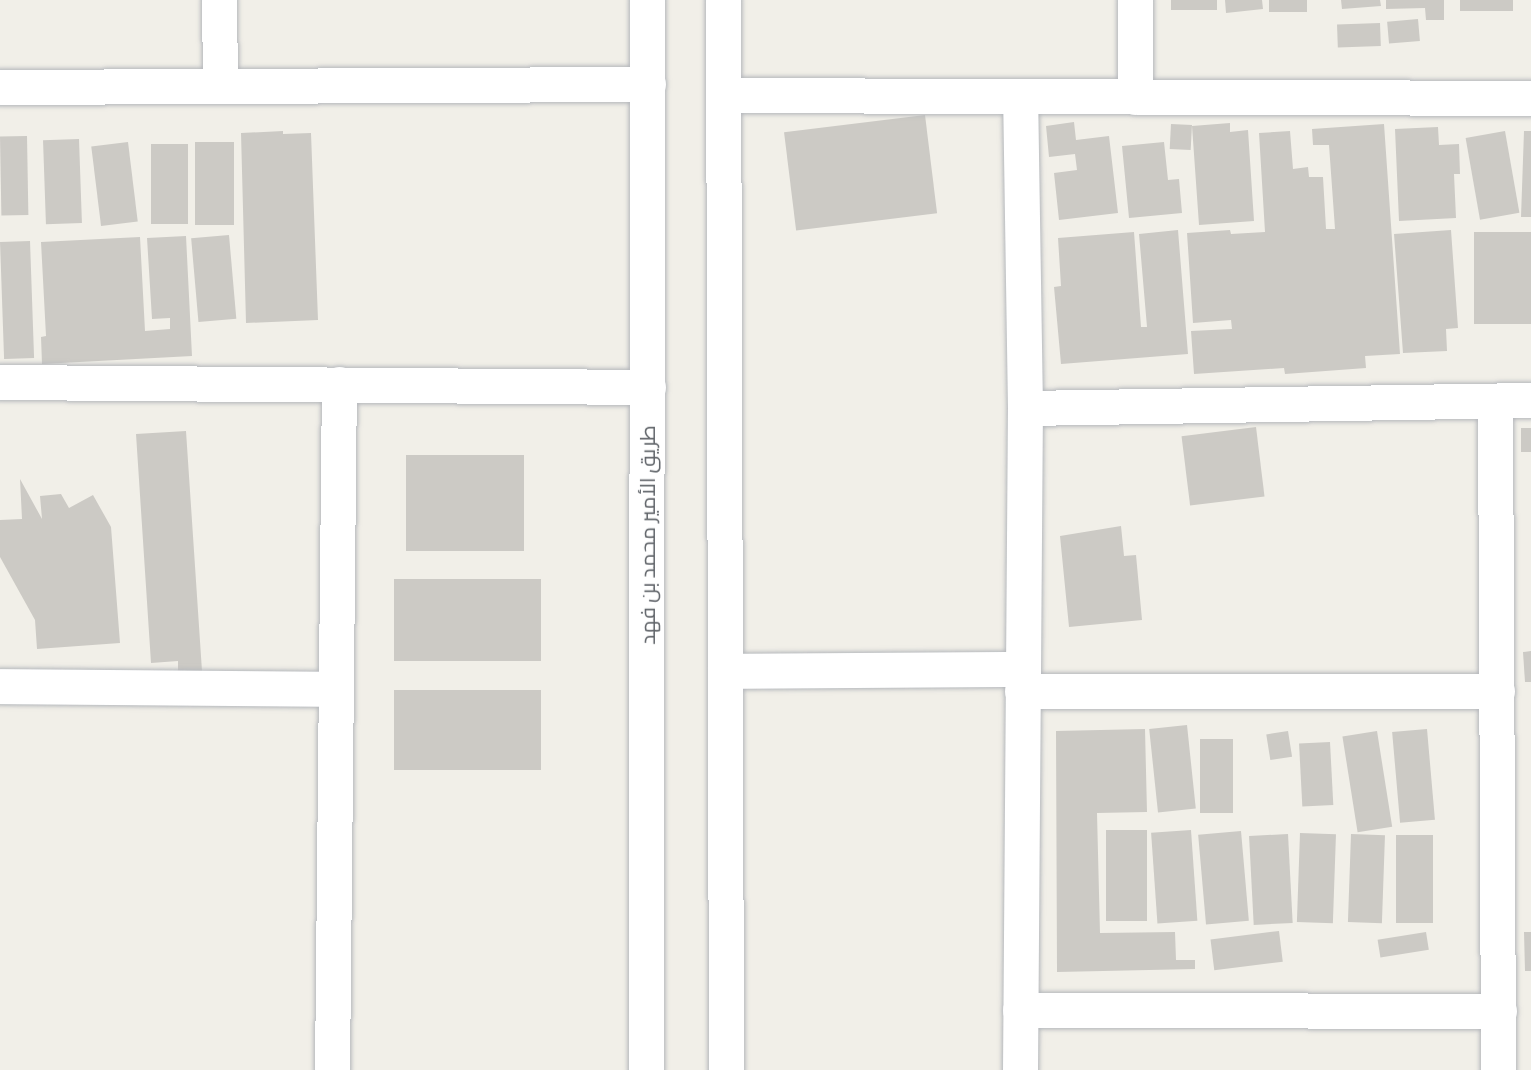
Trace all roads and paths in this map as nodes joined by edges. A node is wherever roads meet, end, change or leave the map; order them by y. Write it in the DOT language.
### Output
graph roads {
  1 [pos="219,0"];
  2 [pos="647,0"];
  3 [pos="723,0"];
  4 [pos="1135,0"];
  5 [pos="648,84"];
  6 [pos="219,86"];
  7 [pos="0,87"];
  8 [pos="724,95"];
  9 [pos="1020,96"];
  10 [pos="1135,97"];
  11 [pos="1531,98"];
  12 [pos="0,382"];
  13 [pos="339,384"];
  14 [pos="648,387"];
  15 [pos="1531,400"];
  16 [pos="1495,401"];
  17 [pos="1025,408"];
  18 [pos="725,671"];
  19 [pos="1022,680"];
  20 [pos="0,686"];
  21 [pos="336,689"];
  22 [pos="1497,691"];
  23 [pos="1020,1010"];
  24 [pos="1499,1011"];
  25 [pos="332,1070"];
  26 [pos="646,1070"];
  27 [pos="726,1070"];
  28 [pos="1020,1070"];
  29 [pos="1498,1070"];
  1 -- 6 [label="street"];
  2 -- 5 [label="street, طريق الأمير محمد بن فهد"];
  3 -- 8 [label="street"];
  4 -- 10 [label="street"];
  5 -- 6 [label="street"];
  5 -- 14 [label="street, طريق الأمير محمد بن فهد"];
  6 -- 7 [label="street"];
  8 -- 9 [label="street"];
  8 -- 18 [label="street"];
  9 -- 10 [label="street"];
  9 -- 17 [label="street"];
  10 -- 11 [label="street"];
  12 -- 13 [label="street"];
  13 -- 14 [label="street"];
  13 -- 21 [label="street"];
  14 -- 26 [label="street, طريق الأمير محمد بن فهد"];
  15 -- 16 [label="street"];
  16 -- 17 [label="street"];
  16 -- 22 [label="street"];
  17 -- 19 [label="street"];
  18 -- 19 [label="street"];
  18 -- 27 [label="street"];
  19 -- 22 [label="street"];
  19 -- 23 [label="street"];
  20 -- 21 [label="street"];
  21 -- 25 [label="street"];
  22 -- 24 [label="street"];
  23 -- 24 [label="street"];
  23 -- 28 [label="street"];
  24 -- 29 [label="street"];
}
